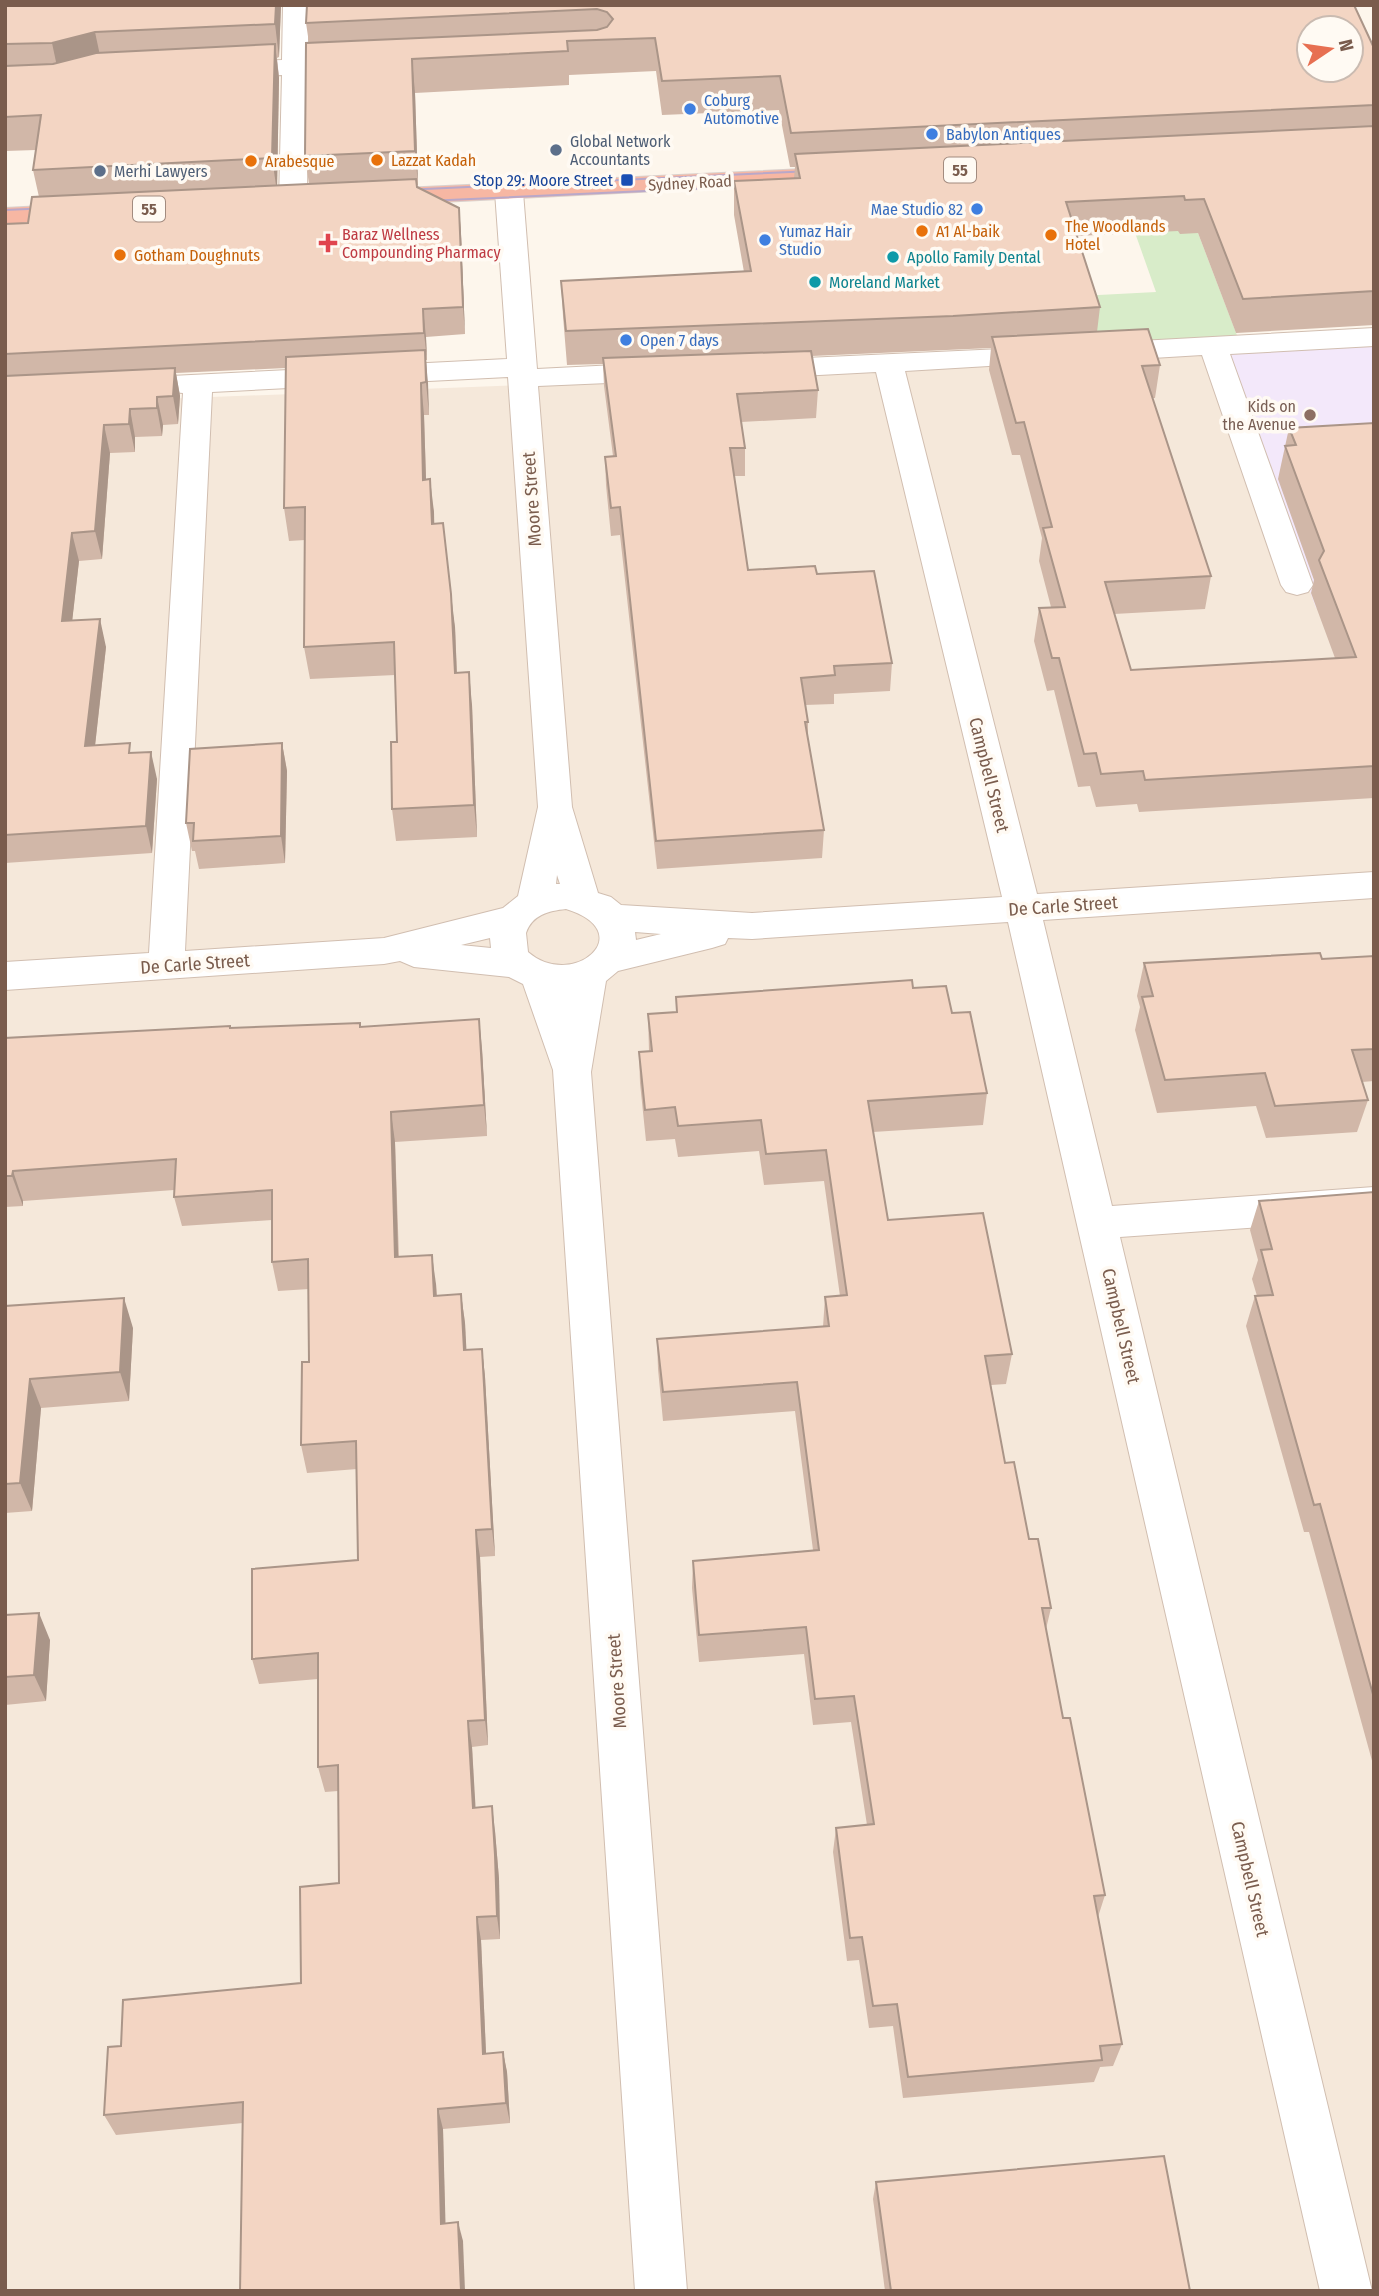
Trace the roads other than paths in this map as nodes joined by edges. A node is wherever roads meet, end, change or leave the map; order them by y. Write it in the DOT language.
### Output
graph roads {
  1 [pos="296,5"];
  2 [pos="379,63"];
  3 [pos="296,66"];
  4 [pos="200,71"];
  5 [pos="872,174"];
  6 [pos="509,192"];
  7 [pos="349,199"];
  8 [pos="321,200"];
  9 [pos="293,201"];
  10 [pos="265,203"];
  11 [pos="101,211"];
  12 [pos="5,216"];
  13 [pos="1374,337"];
  14 [pos="1213,346"];
  15 [pos="889,364"];
  16 [pos="729,370"];
  17 [pos="679,371"];
  18 [pos="523,372"];
  19 [pos="198,384"];
  20 [pos="143,386"];
  21 [pos="1297,585"];
  22 [pos="555,807"];
  23 [pos="1374,885"];
  24 [pos="582,898"];
  25 [pos="1022,908"];
  26 [pos="524,911"];
  27 [pos="613,918"];
  28 [pos="751,926"];
  29 [pos="384,951"];
  30 [pos="166,966"];
  31 [pos="600,967"];
  32 [pos="528,970"];
  33 [pos="5,976"];
  34 [pos="572,1072"];
  35 [pos="1374,1203"];
  36 [pos="1097,1223"];
  37 [pos="662,2291"];
  38 [pos="1346,2291"];
  1 -- 3 [label="street"];
  2 -- 3 [label="street"];
  3 -- 4 [label="street"];
  3 -- 9 [label="street"];
  5 -- 6 [label="highway, Sydney Road"];
  6 -- 7 [label="highway, Sydney Road"];
  6 -- 18 [label="street, Moore Street"];
  8 -- 9 [label="highway"];
  9 -- 10 [label="highway"];
  11 -- 12 [label="highway"];
  13 -- 14 [label="street"];
  14 -- 15 [label="street"];
  14 -- 21 [label="street"];
  15 -- 16 [label="street"];
  15 -- 25 [label="street, Campbell Street"];
  17 -- 18 [label="street"];
  18 -- 19 [label="street"];
  18 -- 22 [label="street, Moore Street"];
  19 -- 20 [label="street"];
  19 -- 30 [label="street"];
  22 -- 24 [label="street, Moore Street"];
  22 -- 26 [label="street, Moore Street"];
  23 -- 25 [label="street, De Carle Street"];
  24 -- 26 [label="street"];
  24 -- 27 [label="street"];
  25 -- 28 [label="street, De Carle Street"];
  25 -- 36 [label="street, Campbell Street"];
  26 -- 29 [label="street, De Carle Street"];
  26 -- 32 [label="street"];
  27 -- 28 [label="street, De Carle Street"];
  27 -- 31 [label="street"];
  28 -- 31 [label="street, De Carle Street"];
  29 -- 30 [label="street, De Carle Street"];
  29 -- 32 [label="street, De Carle Street"];
  30 -- 33 [label="street, De Carle Street"];
  31 -- 32 [label="street"];
  31 -- 34 [label="street, Moore Street"];
  32 -- 34 [label="street, Moore Street"];
  34 -- 37 [label="street, Moore Street"];
  35 -- 36 [label="street"];
  36 -- 38 [label="street, Campbell Street"];
}
